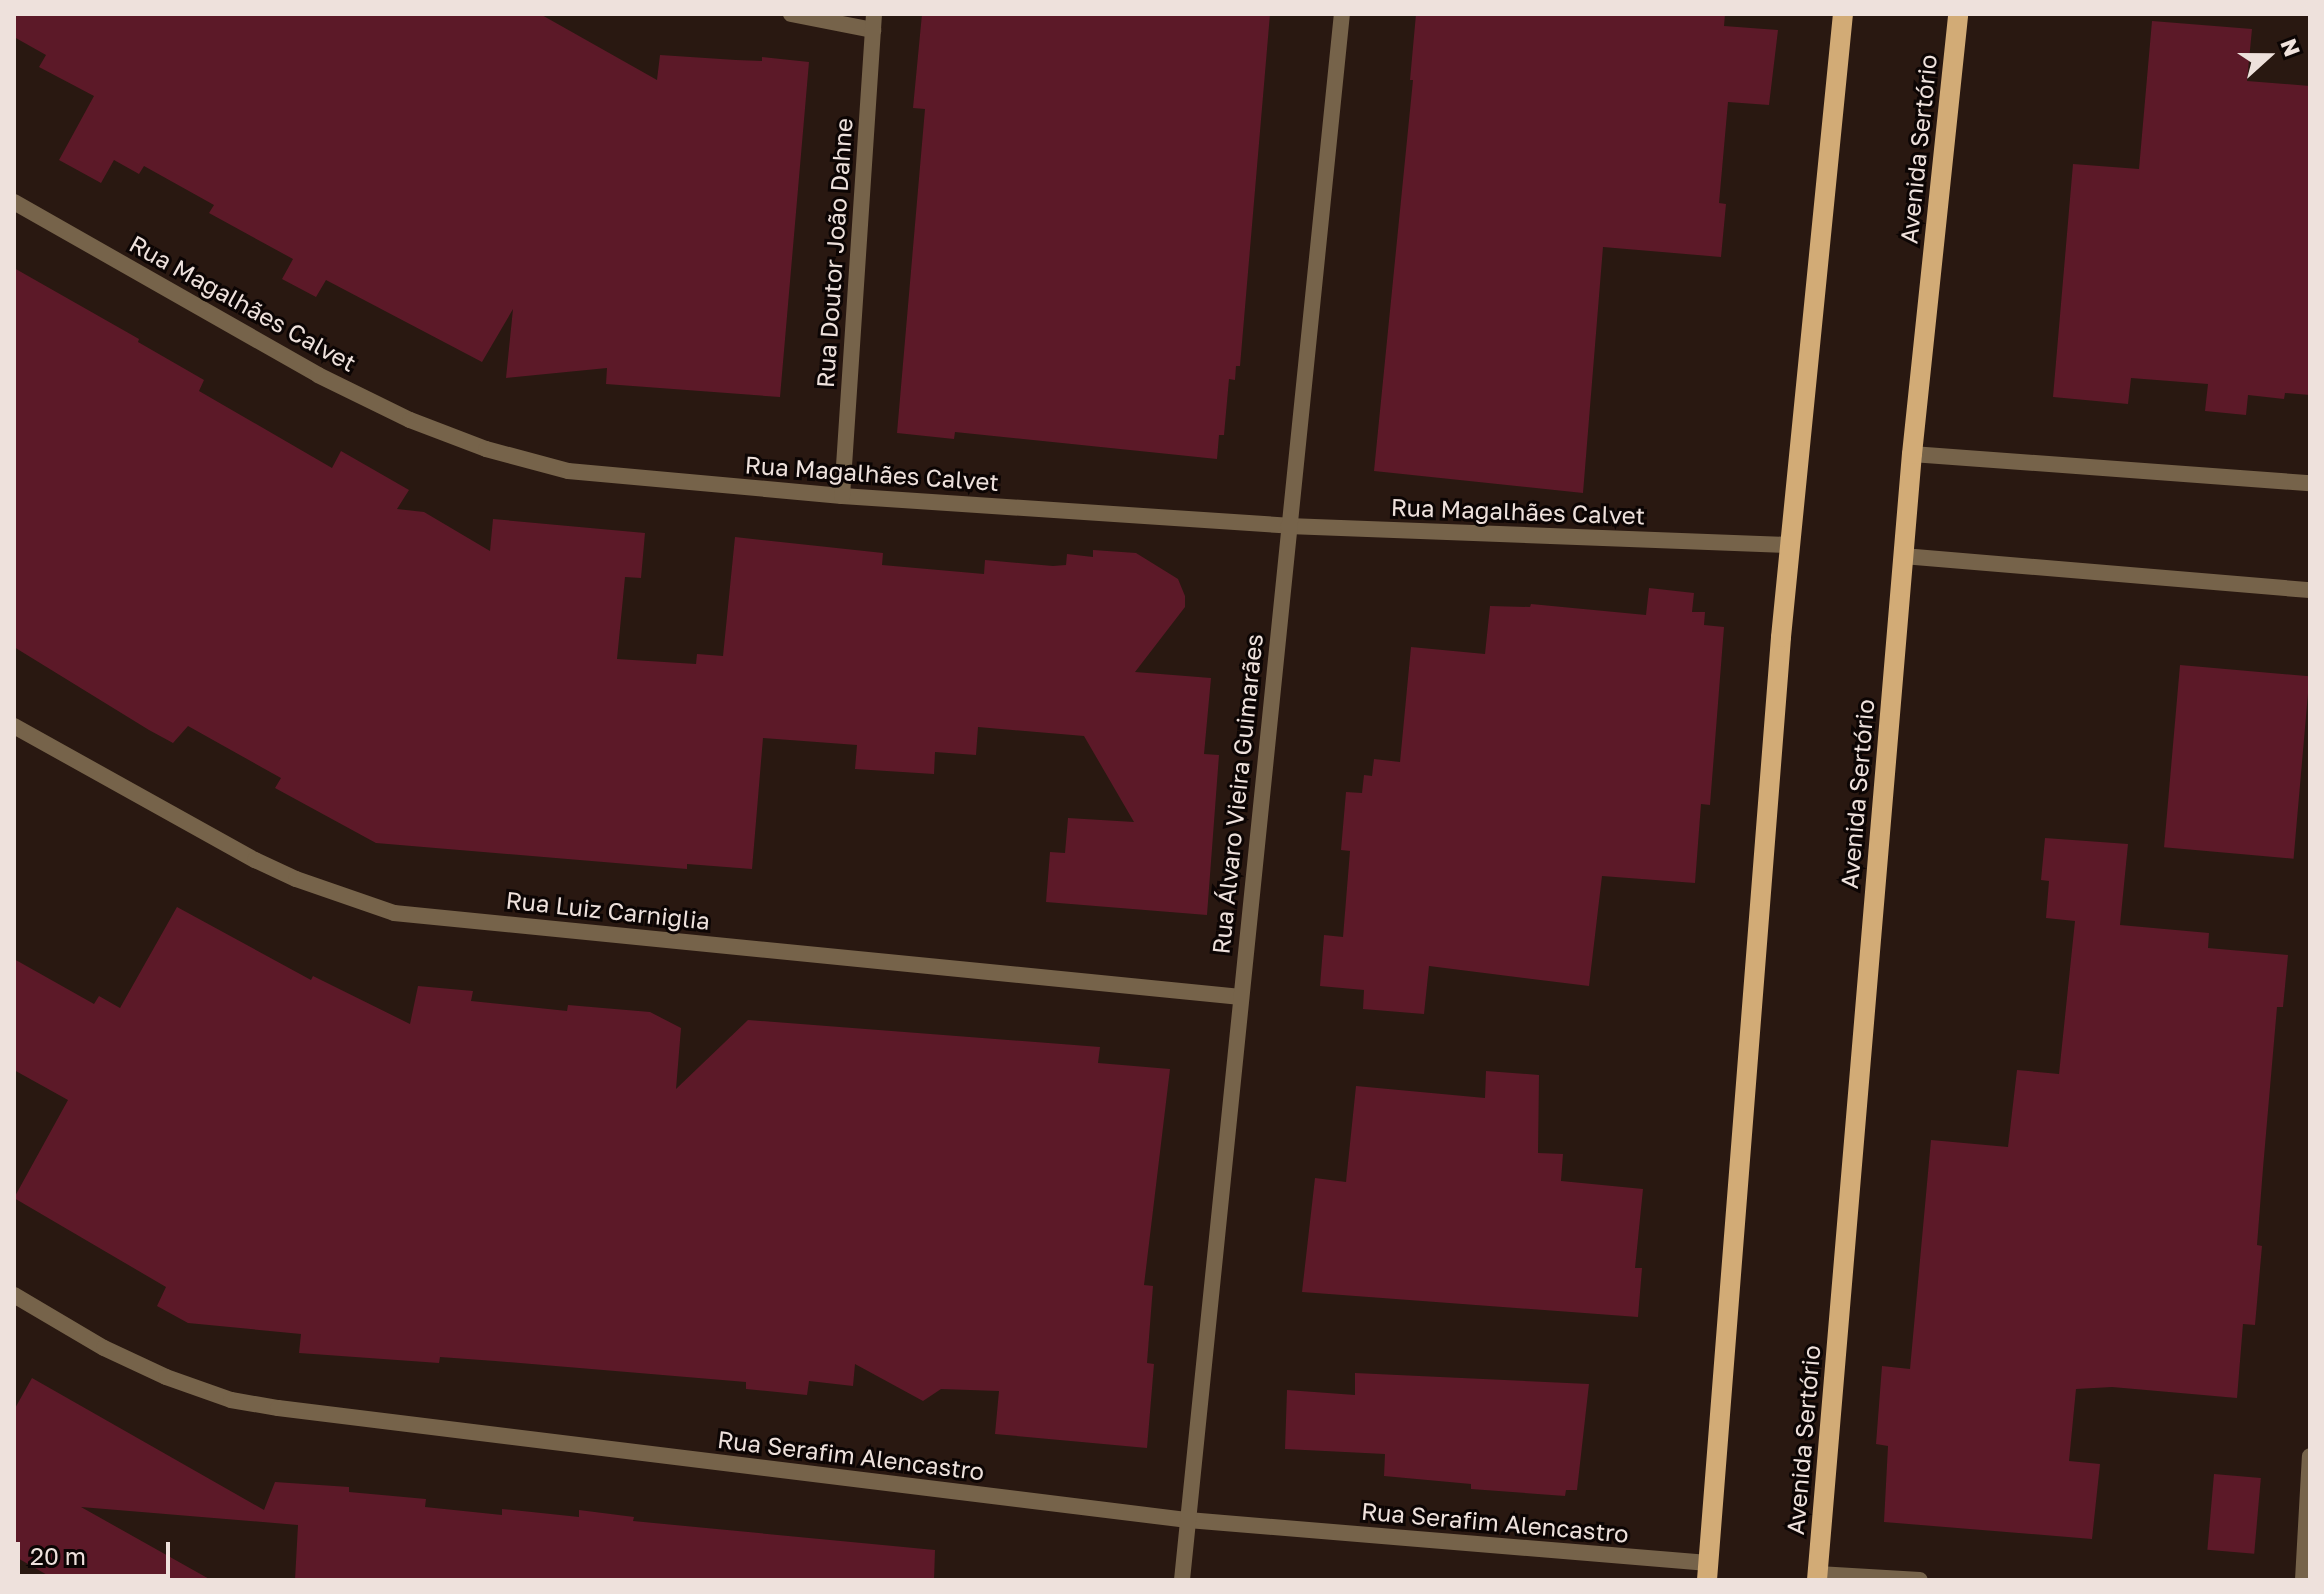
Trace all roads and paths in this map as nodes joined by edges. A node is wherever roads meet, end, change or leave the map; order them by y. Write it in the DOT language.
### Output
graph roads {
  1 [pos="791,14"];
  2 [pos="1342,14"];
  3 [pos="1843,14"];
  4 [pos="1958,14"];
  5 [pos="873,22"];
  6 [pos="14,202"];
  7 [pos="1912,454"];
  8 [pos="2310,483"];
  9 [pos="842,496"];
  10 [pos="1288,526"];
  11 [pos="1790,545"];
  12 [pos="1903,556"];
  13 [pos="2310,590"];
  14 [pos="14,726"];
  15 [pos="1241,997"];
  16 [pos="14,1295"];
  17 [pos="2310,1456"];
  18 [pos="1188,1520"];
  19 [pos="1708,1572"];
  20 [pos="1817,1577"];
  21 [pos="1182,1580"];
  22 [pos="1920,1580"];
  23 [pos="2303,1580"];
  1 -- 5 [label="street"];
  2 -- 10 [label="street, Rua Álvaro Vieira Guimarães"];
  3 -- 11 [label="main road"];
  4 -- 7 [label="main road, Avenida Sertório"];
  5 -- 9 [label="street, Rua Doutor João Dahne"];
  6 -- 9 [label="street, Rua Magalhães Calvet"];
  7 -- 8 [label="street"];
  7 -- 12 [label="main road, Avenida Sertório"];
  9 -- 10 [label="street, Rua Magalhães Calvet"];
  10 -- 11 [label="street, Rua Magalhães Calvet"];
  10 -- 15 [label="street, Rua Álvaro Vieira Guimarães"];
  11 -- 19 [label="main road"];
  12 -- 13 [label="street"];
  12 -- 20 [label="main road, Avenida Sertório"];
  14 -- 15 [label="street, Rua Luiz Carniglia"];
  15 -- 18 [label="street, Rua Álvaro Vieira Guimarães"];
  16 -- 18 [label="street, Rua Serafim Alencastro"];
  17 -- 23 [label="street"];
  18 -- 19 [label="street, Rua Serafim Alencastro"];
  18 -- 21 [label="street, Rua Álvaro Vieira Guimarães"];
  20 -- 22 [label="street"];
}
